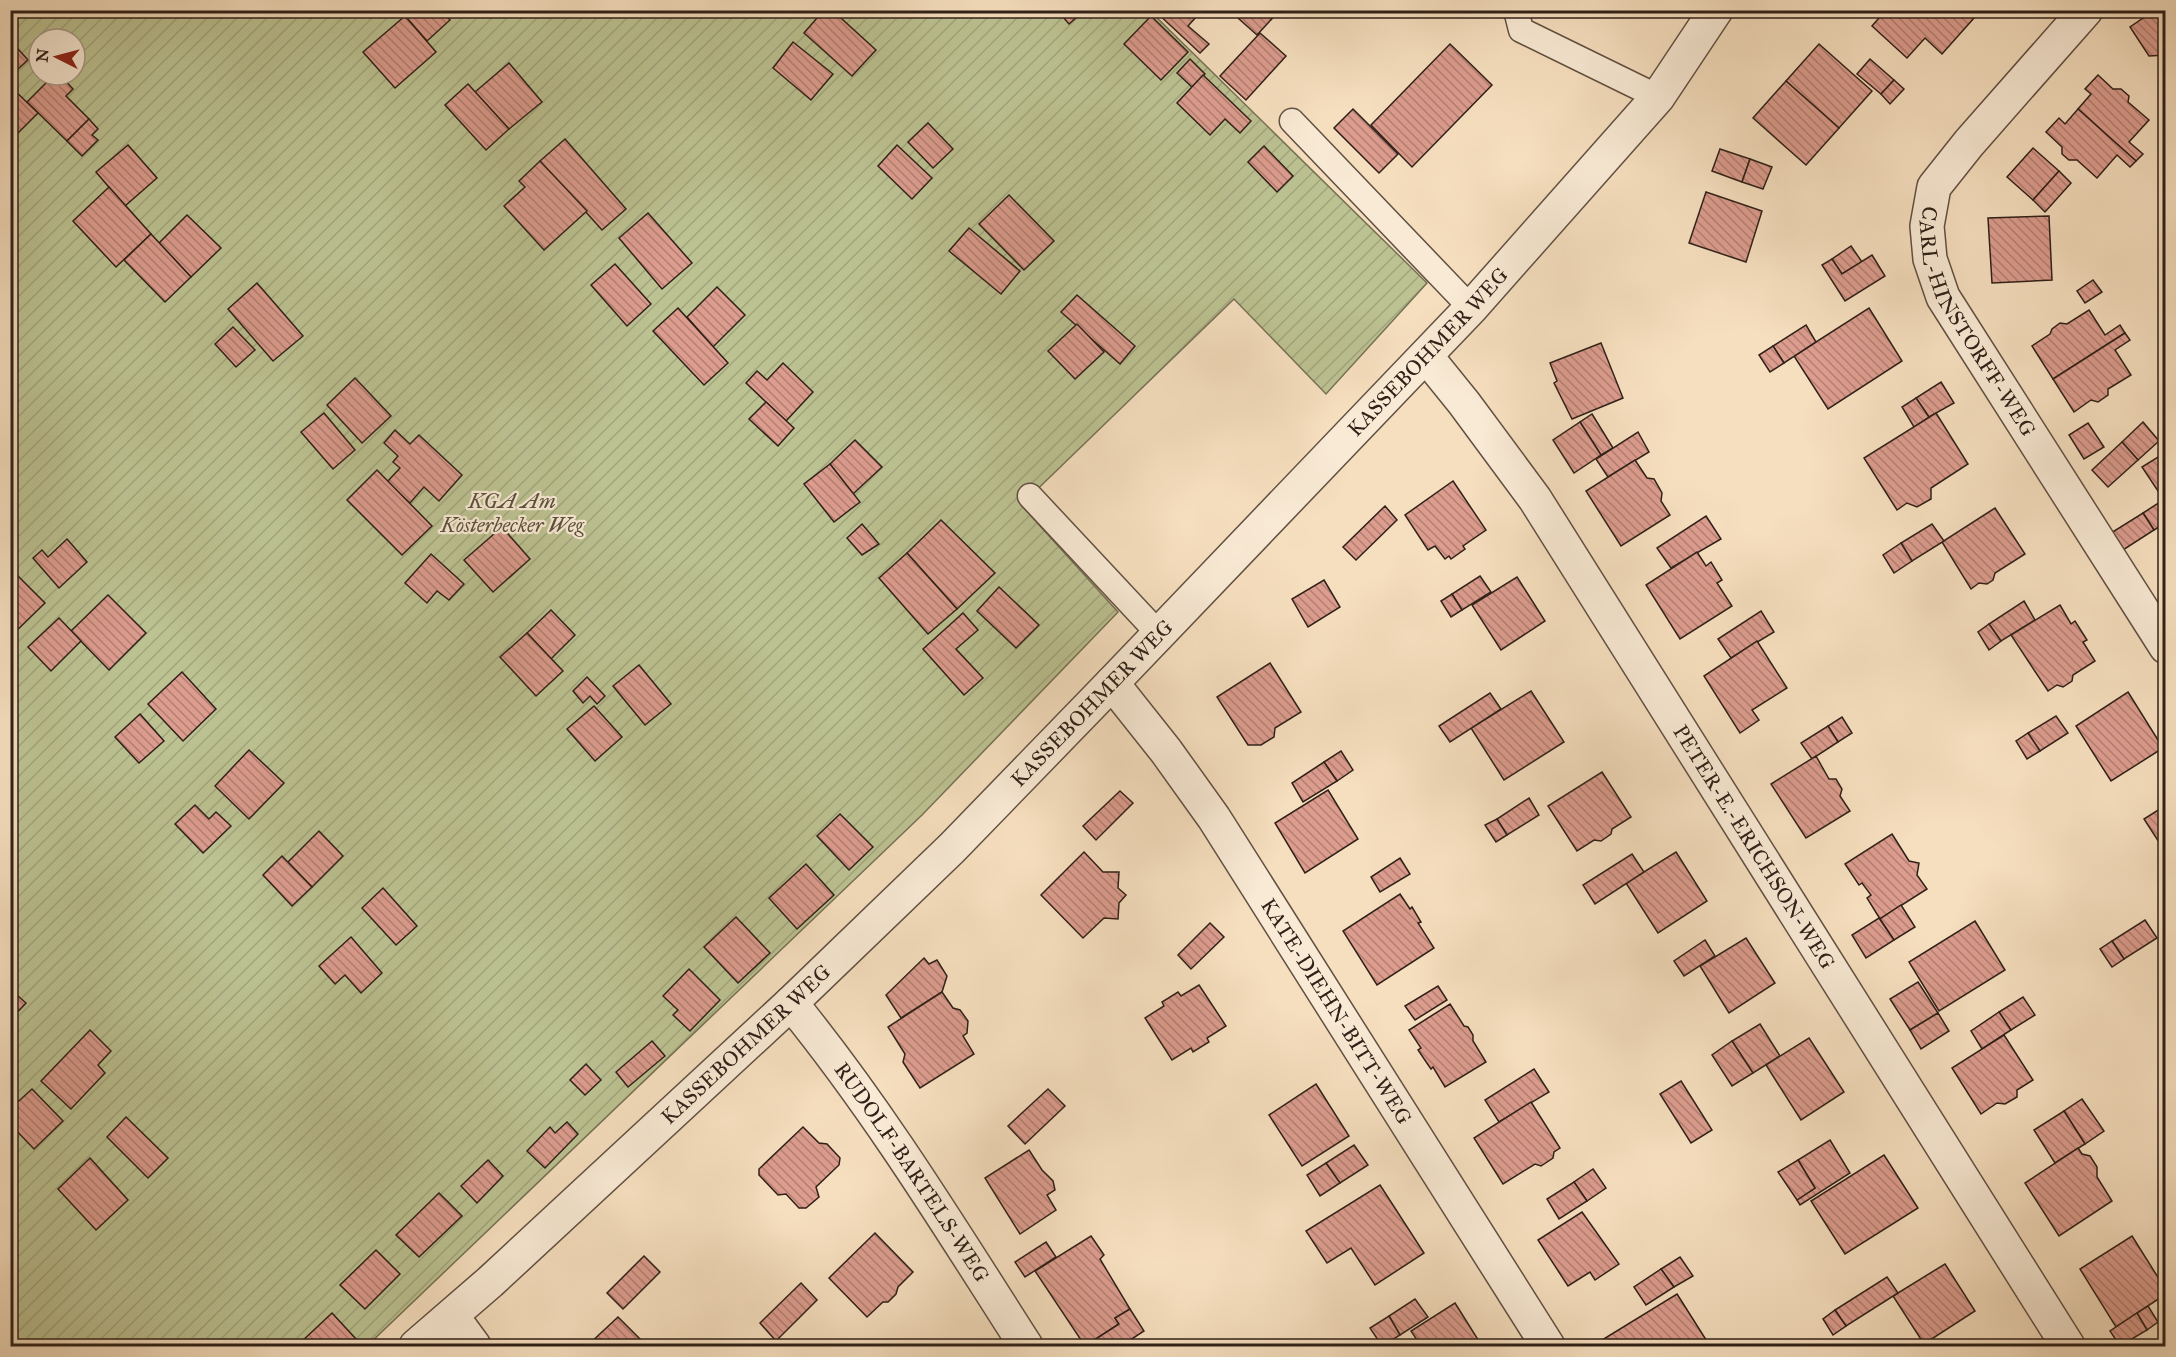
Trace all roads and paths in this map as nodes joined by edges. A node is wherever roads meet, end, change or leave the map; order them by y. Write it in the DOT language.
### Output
graph roads {
  1 [pos="1516,10"];
  2 [pos="1716,10"];
  3 [pos="2086,10"];
  4 [pos="1658,97"];
  5 [pos="1292,122"];
  6 [pos="1471,308"];
  7 [pos="1426,356"];
  8 [pos="1030,496"];
  9 [pos="1159,634"];
  10 [pos="2166,647"];
  11 [pos="1112,683"];
  12 [pos="791,1003"];
  13 [pos="452,1316"];
  14 [pos="416,1347"];
  15 [pos="474,1347"];
  16 [pos="1026,1347"];
  17 [pos="1548,1347"];
  18 [pos="2068,1347"];
  1 -- 4 [label="lane"];
  2 -- 4 [label="street, KASSEBOHMER WEG"];
  3 -- 10 [label="street, CARL-HINSTORFF-WEG"];
  4 -- 6 [label="street, KASSEBOHMER WEG"];
  5 -- 6 [label="lane"];
  6 -- 7 [label="street, KASSEBOHMER WEG"];
  7 -- 9 [label="street, KASSEBOHMER WEG"];
  7 -- 18 [label="street, PETER-E.-ERICHSON-WEG"];
  8 -- 9 [label="lane"];
  9 -- 11 [label="street, KASSEBOHMER WEG"];
  11 -- 12 [label="street, KASSEBOHMER WEG"];
  11 -- 17 [label="street, KATE-DIEHN-BITT-WEG"];
  12 -- 13 [label="street, KASSEBOHMER WEG"];
  12 -- 16 [label="street, RUDOLF-BARTELS-WEG"];
  13 -- 14 [label="street, KASSEBOHMER WEG"];
  13 -- 15 [label="street"];
}
